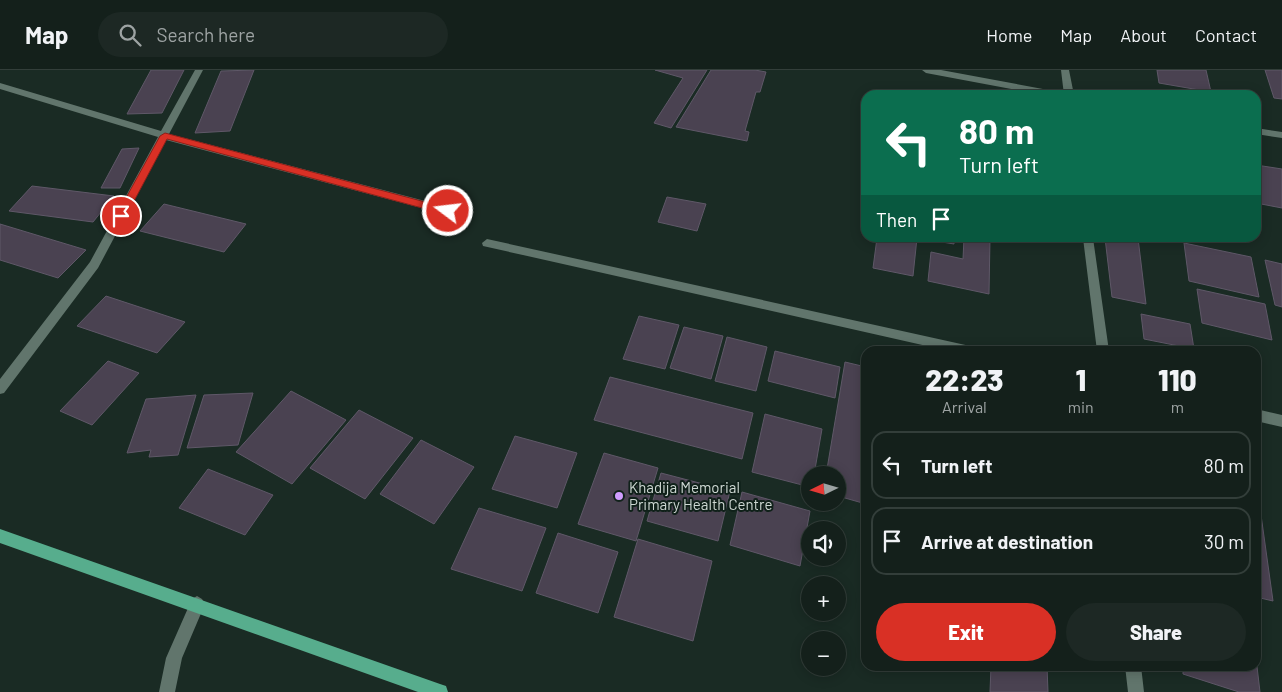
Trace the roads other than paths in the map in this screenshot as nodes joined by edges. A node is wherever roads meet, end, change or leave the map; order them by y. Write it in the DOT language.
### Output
graph roads {
  1 [pos="199,70"];
  2 [pos="926,70"];
  3 [pos="1065,70"];
  4 [pos="0,86"];
  5 [pos="1032,90"];
  6 [pos="1068,90"];
  7 [pos="1261,132"];
  8 [pos="165,136"];
  9 [pos="1282,136"];
  10 [pos="448,211"];
  11 [pos="1089,242"];
  12 [pos="487,243"];
  13 [pos="948,346"];
  14 [pos="1102,346"];
  15 [pos="0,388"];
  16 [pos="1261,416"];
  17 [pos="1282,421"];
  18 [pos="0,536"];
  19 [pos="197,604"];
  20 [pos="1134,671"];
  21 [pos="167,692"];
  22 [pos="440,692"];
  23 [pos="1136,692"];
  1 -- 8 [label="street"];
  2 -- 5 [label="street"];
  3 -- 6 [label="street"];
  4 -- 8 [label="street"];
  7 -- 9 [label="street"];
  8 -- 10 [label="street"];
  8 -- 15 [label="street"];
  11 -- 14 [label="street"];
  12 -- 13 [label="street"];
  16 -- 17 [label="street"];
  18 -- 19 [label="main road"];
  19 -- 21 [label="street"];
  19 -- 22 [label="main road"];
  20 -- 23 [label="street"];
}
